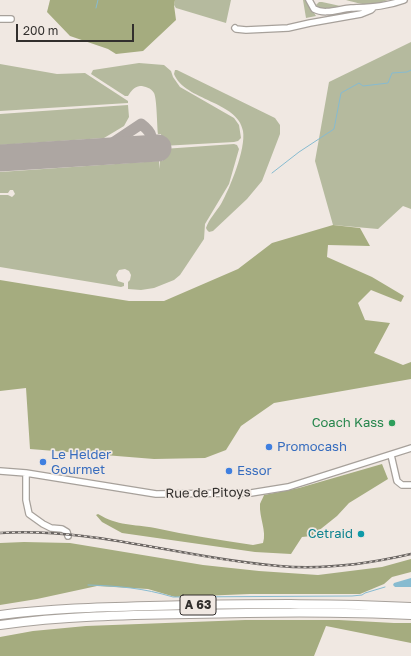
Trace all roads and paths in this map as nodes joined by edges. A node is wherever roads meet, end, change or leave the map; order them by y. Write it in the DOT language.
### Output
graph roads {
  1 [pos="309,0"];
  2 [pos="404,0"];
  3 [pos="374,7"];
  4 [pos="0,19"];
  5 [pos="11,19"];
  6 [pos="235,28"];
  7 [pos="411,448"];
  8 [pos="391,455"];
  9 [pos="0,471"];
  10 [pos="26,473"];
  11 [pos="411,485"];
  12 [pos="68,536"];
  13 [pos="411,607"];
  14 [pos="0,615"];
  15 [pos="411,615"];
  16 [pos="0,625"];
  1 -- 3 [label="street"];
  2 -- 3 [label="street"];
  3 -- 6 [label="street"];
  4 -- 5 [label="street"];
  7 -- 8 [label="street, Rue de Pitoys"];
  8 -- 10 [label="street, Rue de Pitoys"];
  8 -- 11 [label="street"];
  9 -- 10 [label="street, Rue de Pitoys"];
  10 -- 12 [label="street"];
  13 -- 14 [label="highway, A 63"];
  15 -- 16 [label="highway, A 63"];
}
